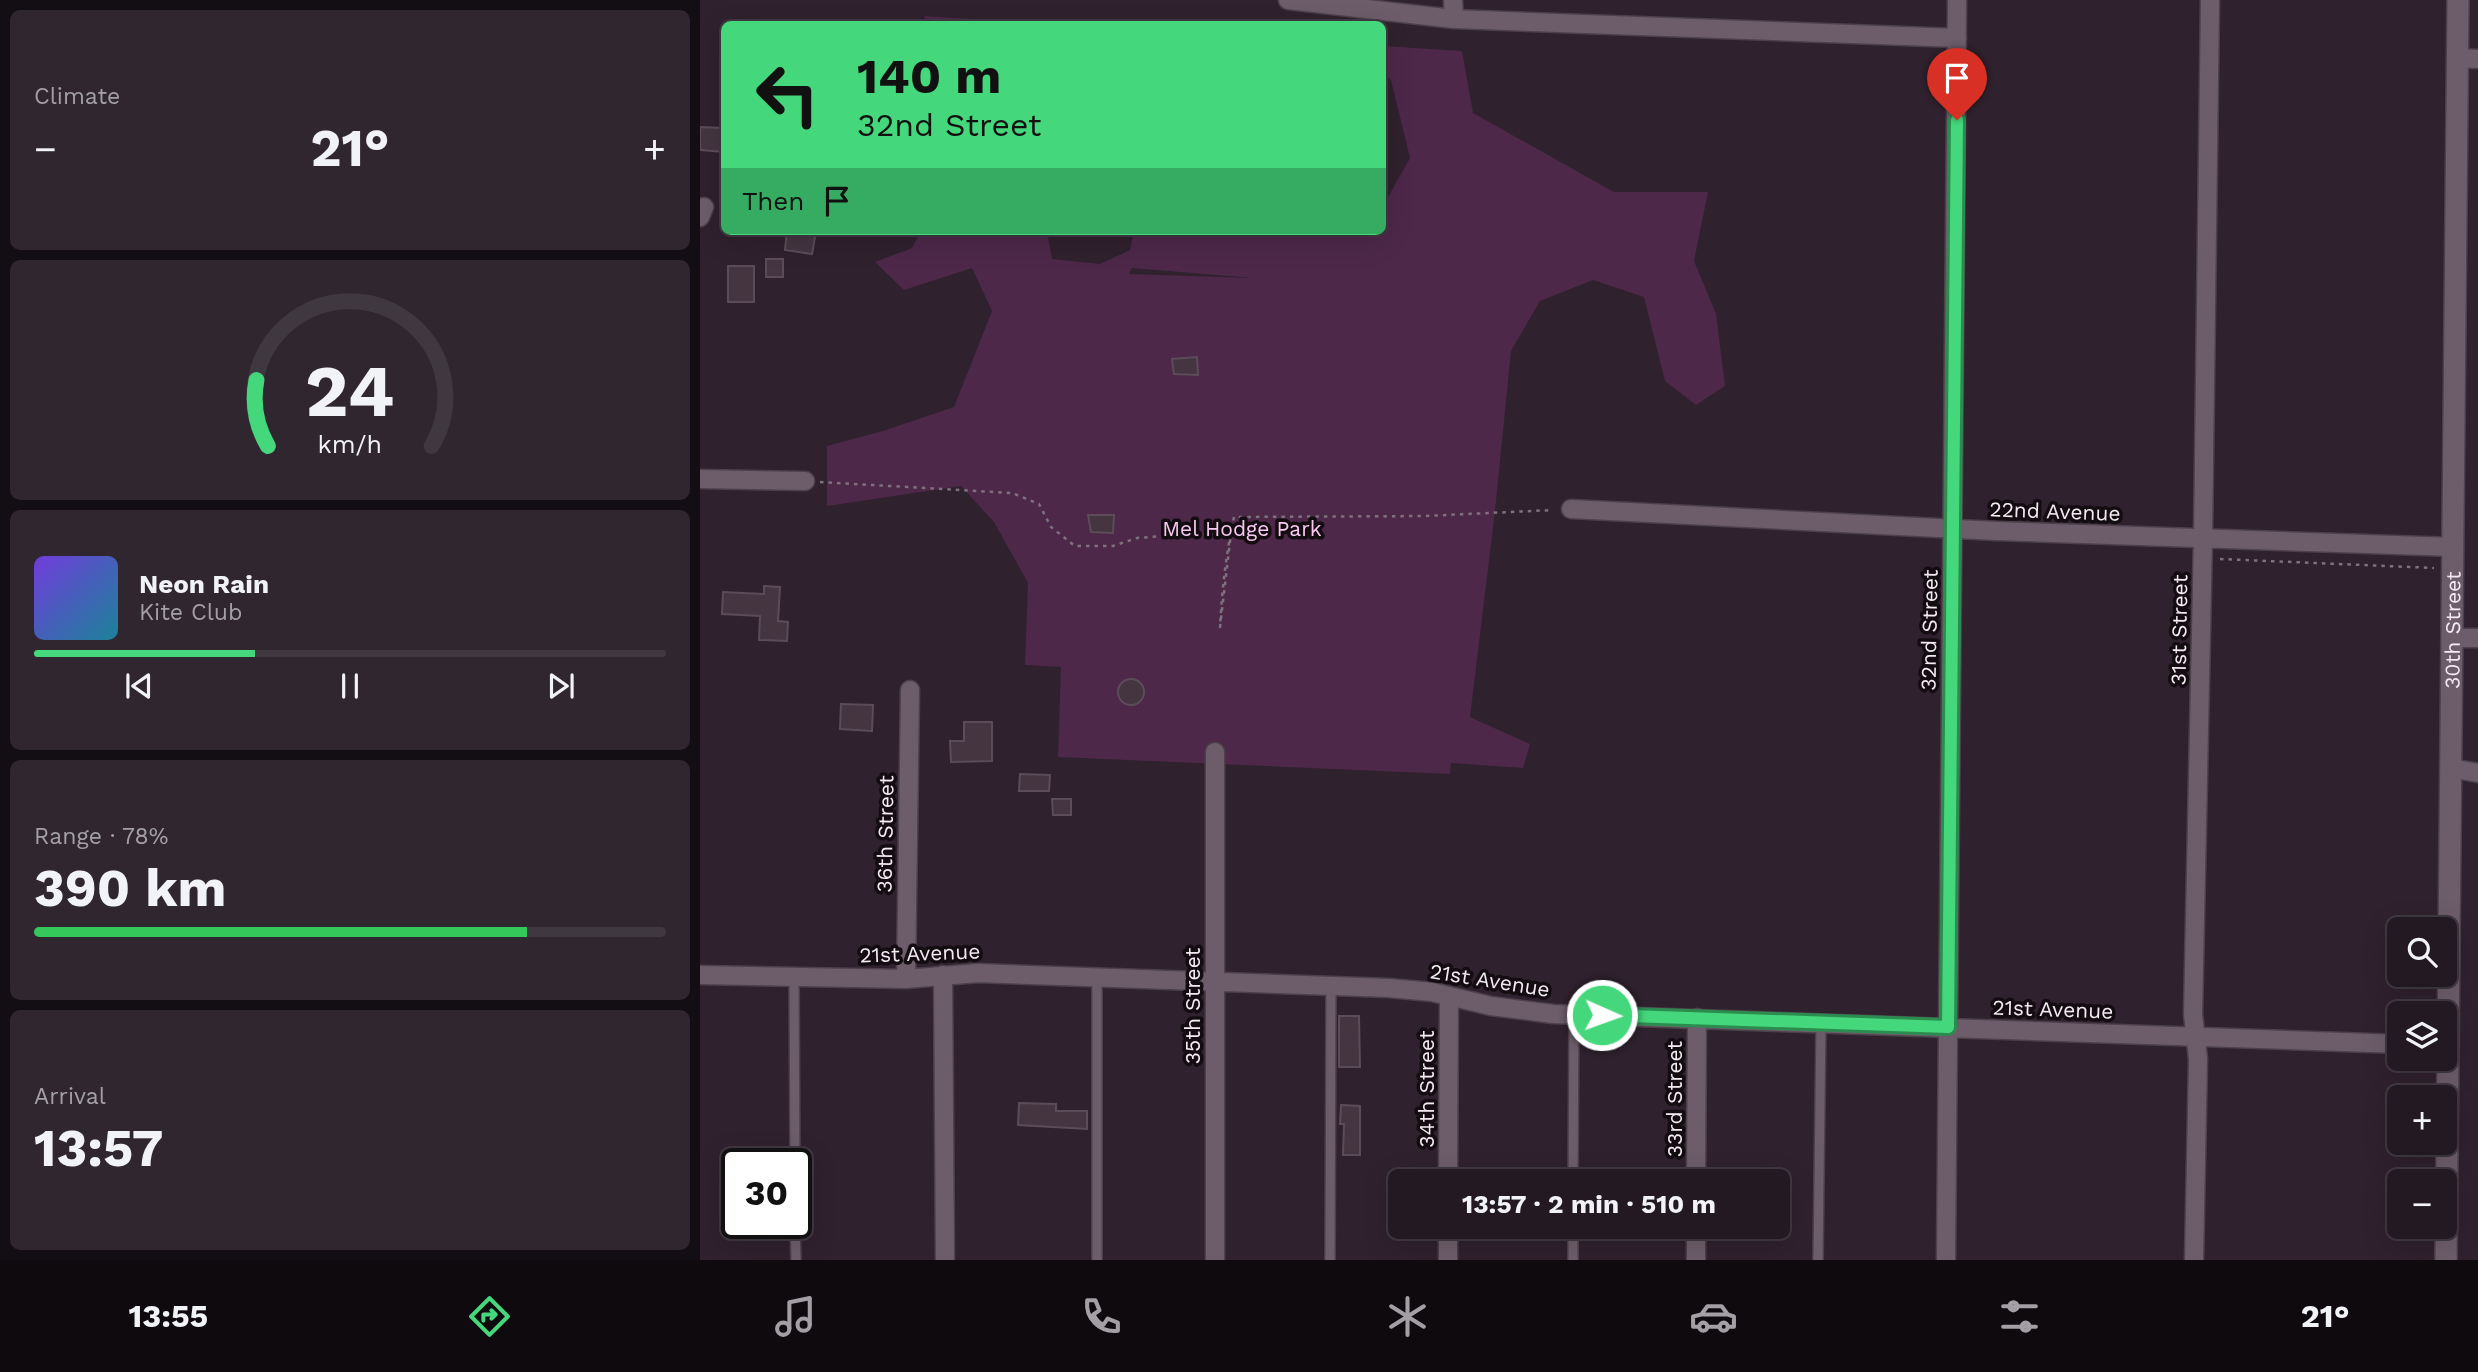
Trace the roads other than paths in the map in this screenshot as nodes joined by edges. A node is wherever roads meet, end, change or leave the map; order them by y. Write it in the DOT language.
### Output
graph roads {
  1 [pos="1287,0"];
  2 [pos="1453,0"];
  3 [pos="1957,0"];
  4 [pos="2210,0"];
  5 [pos="2458,0"];
  6 [pos="1454,19"];
  7 [pos="1957,38"];
  8 [pos="2468,59"];
  9 [pos="700,480"];
  10 [pos="805,481"];
  11 [pos="1570,509"];
  12 [pos="1953,530"];
  13 [pos="2203,538"];
  14 [pos="2454,547"];
  15 [pos="2452,638"];
  16 [pos="2478,638"];
  17 [pos="910,690"];
  18 [pos="1215,752"];
  19 [pos="2450,768"];
  20 [pos="2478,773"];
  21 [pos="700,975"];
  22 [pos="943,975"];
  23 [pos="1097,976"];
  24 [pos="794,977"];
  25 [pos="906,979"];
  26 [pos="1215,982"];
  27 [pos="1331,985"];
  28 [pos="1448,996"];
  29 [pos="2447,1001"];
  30 [pos="1574,1014"];
  31 [pos="1697,1018"];
  32 [pos="1821,1022"];
  33 [pos="1948,1027"];
  34 [pos="2195,1038"];
  35 [pos="2387,1044"];
  36 [pos="2446,1071"];
  37 [pos="795,1148"];
  38 [pos="1448,1169"];
  39 [pos="1573,1169"];
  40 [pos="1696,1169"];
  41 [pos="795,1239"];
  42 [pos="1448,1239"];
  43 [pos="1573,1239"];
  44 [pos="1696,1239"];
  45 [pos="796,1260"];
  46 [pos="945,1260"];
  47 [pos="1097,1260"];
  48 [pos="1215,1260"];
  49 [pos="1330,1260"];
  50 [pos="1448,1260"];
  51 [pos="1573,1260"];
  52 [pos="1696,1260"];
  53 [pos="1818,1260"];
  54 [pos="1946,1260"];
  55 [pos="2194,1260"];
  56 [pos="2446,1260"];
  1 -- 6 [label="street"];
  2 -- 6 [label="street"];
  3 -- 7 [label="street, 32nd Street"];
  4 -- 13 [label="street, 31st Street"];
  5 -- 8 [label="street, 30th Street"];
  6 -- 7 [label="street"];
  7 -- 12 [label="street, 32nd Street"];
  8 -- 14 [label="street, 30th Street"];
  9 -- 10 [label="street"];
  11 -- 12 [label="street, 22nd Avenue"];
  12 -- 13 [label="street, 22nd Avenue"];
  12 -- 33 [label="street, 32nd Street"];
  13 -- 14 [label="street, 22nd Avenue"];
  13 -- 34 [label="street, 31st Street"];
  14 -- 15 [label="street, 30th Street"];
  15 -- 16 [label="street"];
  15 -- 19 [label="street, 30th Street"];
  17 -- 25 [label="street, 36th Street"];
  18 -- 26 [label="street, 35th Street"];
  19 -- 20 [label="street"];
  19 -- 29 [label="street, 30th Street"];
  21 -- 24 [label="street, 21st Avenue"];
  22 -- 23 [label="street, 21st Avenue"];
  22 -- 25 [label="street, 21st Avenue"];
  22 -- 46 [label="street"];
  23 -- 26 [label="street, 21st Avenue"];
  23 -- 47 [label="lane"];
  24 -- 25 [label="street, 21st Avenue"];
  24 -- 37 [label="lane"];
  26 -- 27 [label="street, 21st Avenue"];
  26 -- 48 [label="street, 35th Street"];
  27 -- 28 [label="street, 21st Avenue"];
  27 -- 49 [label="lane"];
  28 -- 30 [label="street, 21st Avenue"];
  28 -- 38 [label="street, 34th Street"];
  30 -- 31 [label="street, 21st Avenue"];
  30 -- 39 [label="lane"];
  31 -- 32 [label="street, 21st Avenue"];
  31 -- 40 [label="street, 33rd Street"];
  32 -- 33 [label="street, 21st Avenue"];
  32 -- 53 [label="lane"];
  33 -- 34 [label="street, 21st Avenue"];
  33 -- 54 [label="street, 32nd Street"];
  34 -- 35 [label="street, 21st Avenue"];
  34 -- 55 [label="street, 31st Street"];
  36 -- 56 [label="street, 30th Street"];
  41 -- 45 [label="lane"];
  42 -- 50 [label="street"];
  43 -- 51 [label="lane"];
  44 -- 52 [label="street"];
}
